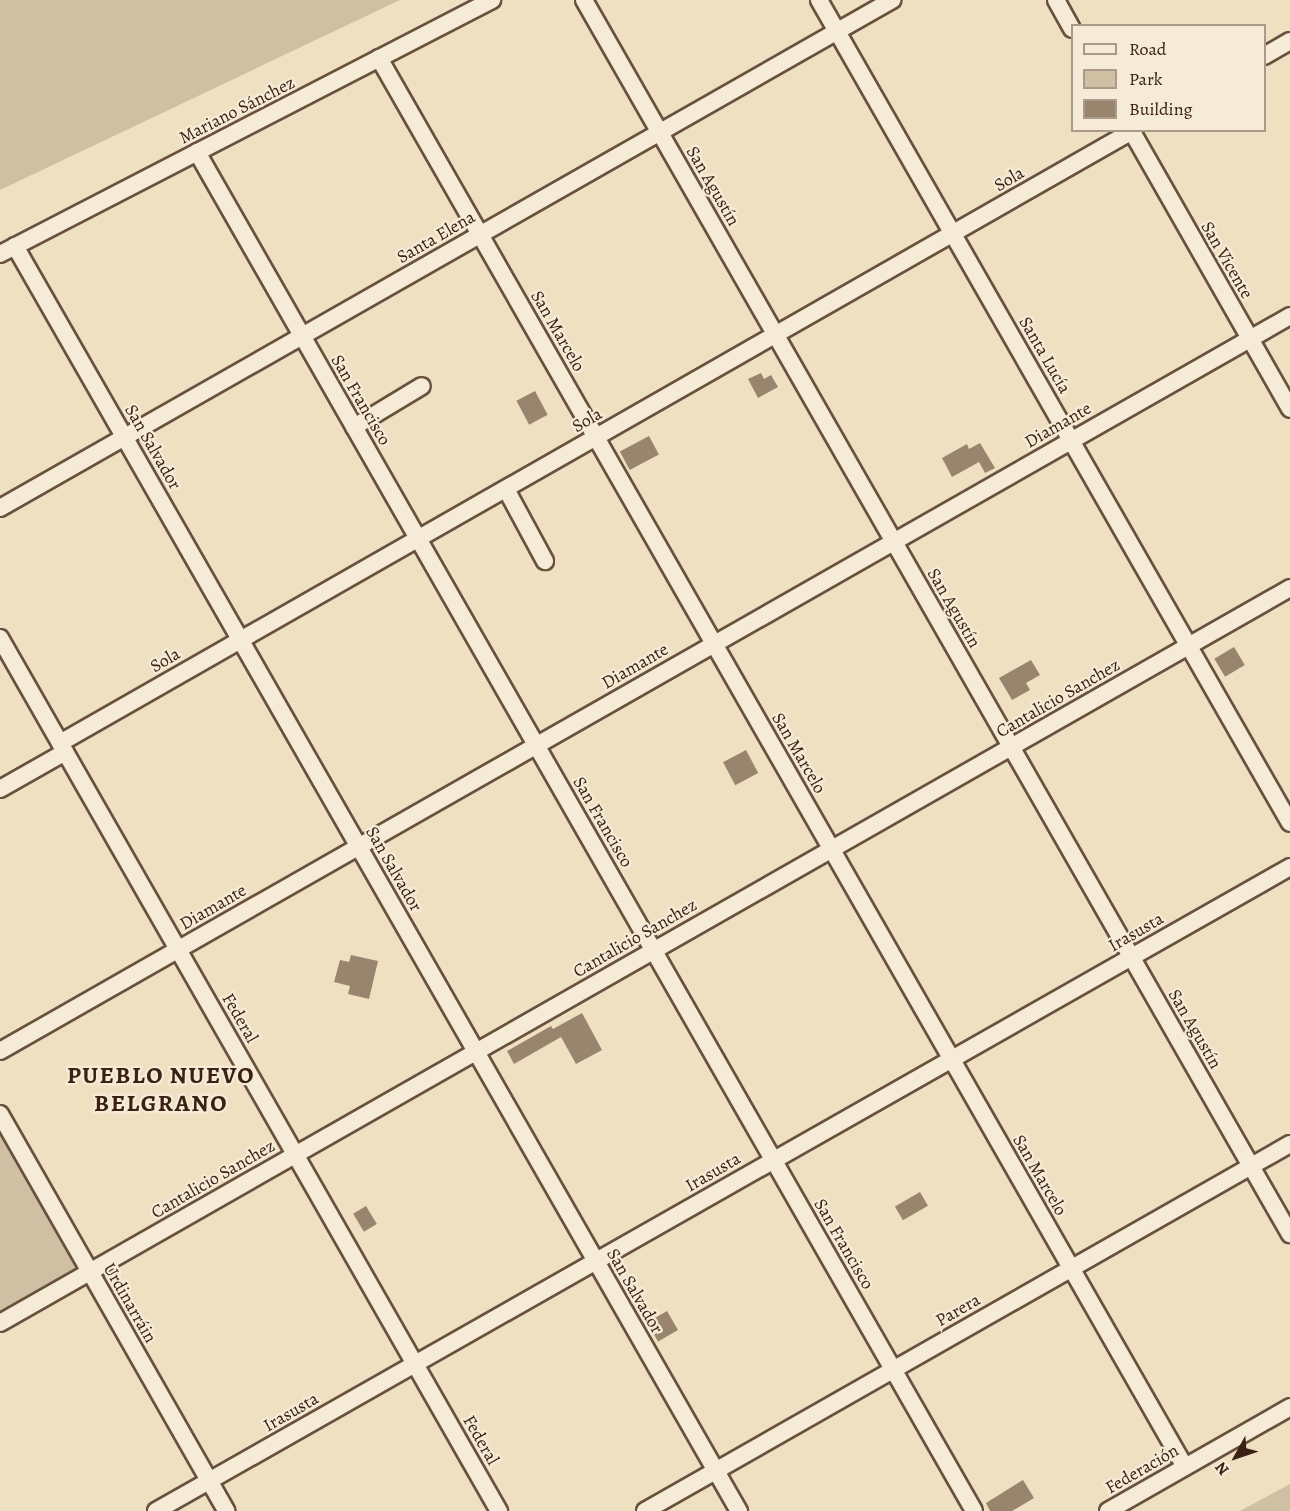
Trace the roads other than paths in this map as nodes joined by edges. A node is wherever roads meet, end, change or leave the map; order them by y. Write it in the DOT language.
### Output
graph roads {
  1 [pos="492,0"];
  2 [pos="584,0"];
  3 [pos="819,0"];
  4 [pos="891,0"];
  5 [pos="1056,0"];
  6 [pos="1071,27"];
  7 [pos="837,31"];
  8 [pos="1290,41"];
  9 [pos="1266,55"];
  10 [pos="379,58"];
  11 [pos="660,132"];
  12 [pos="1130,132"];
  13 [pos="1133,132"];
  14 [pos="197,152"];
  15 [pos="953,234"];
  16 [pos="480,235"];
  17 [pos="8,250"];
  18 [pos="1290,316"];
  19 [pos="775,335"];
  20 [pos="302,336"];
  21 [pos="1250,339"];
  22 [pos="422,386"];
  23 [pos="1290,409"];
  24 [pos="354,427"];
  25 [pos="124,437"];
  26 [pos="596,437"];
  27 [pos="1071,440"];
  28 [pos="506,489"];
  29 [pos="0,508"];
  30 [pos="418,538"];
  31 [pos="894,541"];
  32 [pos="545,561"];
  33 [pos="1290,588"];
  34 [pos="0,638"];
  35 [pos="240,640"];
  36 [pos="714,644"];
  37 [pos="1188,645"];
  38 [pos="536,745"];
  39 [pos="62,747"];
  40 [pos="1011,747"];
  41 [pos="0,789"];
  42 [pos="1290,823"];
  43 [pos="358,846"];
  44 [pos="832,849"];
  45 [pos="1290,867"];
  46 [pos="178,949"];
  47 [pos="654,950"];
  48 [pos="1131,957"];
  49 [pos="0,1051"];
  50 [pos="476,1052"];
  51 [pos="952,1059"];
  52 [pos="0,1114"];
  53 [pos="1290,1143"];
  54 [pos="295,1154"];
  55 [pos="774,1160"];
  56 [pos="1251,1166"];
  57 [pos="1290,1234"];
  58 [pos="596,1261"];
  59 [pos="1071,1268"];
  60 [pos="90,1272"];
  61 [pos="0,1323"];
  62 [pos="415,1364"];
  63 [pos="893,1370"];
  64 [pos="1290,1407"];
  65 [pos="1185,1467"];
  66 [pos="716,1471"];
  67 [pos="209,1481"];
  68 [pos="156,1511"];
  69 [pos="225,1511"];
  70 [pos="499,1511"];
  71 [pos="645,1511"];
  72 [pos="739,1511"];
  73 [pos="974,1511"];
  74 [pos="1108,1511"];
  1 -- 10 [label="street, Mariano Sánchez"];
  2 -- 11 [label="street, San Agustín"];
  3 -- 7 [label="street, Santa Lucía"];
  4 -- 7 [label="street, Santa Elena"];
  5 -- 6 [label="street"];
  7 -- 11 [label="street, Santa Elena"];
  7 -- 15 [label="street, Santa Lucía"];
  8 -- 9 [label="street"];
  10 -- 14 [label="street, Mariano Sánchez"];
  10 -- 16 [label="street, San Marcelo"];
  11 -- 16 [label="street, Santa Elena"];
  11 -- 19 [label="street, San Agustín"];
  12 -- 15 [label="street, Sola"];
  13 -- 21 [label="street, San Vicente"];
  14 -- 17 [label="street, Mariano Sánchez"];
  14 -- 20 [label="street, San Francisco"];
  15 -- 19 [label="street, Sola"];
  15 -- 27 [label="street, Santa Lucía"];
  16 -- 20 [label="street, Santa Elena"];
  16 -- 26 [label="street, San Marcelo"];
  17 -- 25 [label="street, San Salvador"];
  18 -- 21 [label="street, Diamante"];
  19 -- 26 [label="street, Sola"];
  19 -- 31 [label="street, San Agustín"];
  20 -- 24 [label="street, San Francisco"];
  20 -- 25 [label="street, Santa Elena"];
  21 -- 23 [label="street, San Vicente"];
  21 -- 27 [label="street, Diamante"];
  22 -- 24 [label="street"];
  24 -- 30 [label="street, San Francisco"];
  25 -- 29 [label="street, Santa Elena"];
  25 -- 35 [label="street, San Salvador"];
  26 -- 28 [label="street, Sola"];
  26 -- 36 [label="street, San Marcelo"];
  27 -- 31 [label="street, Diamante"];
  27 -- 37 [label="street, Santa Lucía"];
  28 -- 30 [label="street, Sola"];
  28 -- 32 [label="street"];
  30 -- 35 [label="street, Sola"];
  30 -- 38 [label="street, San Francisco"];
  31 -- 36 [label="street, Diamante"];
  31 -- 40 [label="street, San Agustín"];
  33 -- 37 [label="street, Cantalicio Sanchez"];
  34 -- 39 [label="street, Federal"];
  35 -- 39 [label="street, Sola"];
  35 -- 43 [label="street, San Salvador"];
  36 -- 38 [label="street, Diamante"];
  36 -- 44 [label="street, San Marcelo"];
  37 -- 40 [label="street, Cantalicio Sanchez"];
  37 -- 42 [label="street, Santa Lucía"];
  38 -- 43 [label="street, Diamante"];
  38 -- 47 [label="street, San Francisco"];
  39 -- 41 [label="street, Sola"];
  39 -- 46 [label="street, Federal"];
  40 -- 44 [label="street, Cantalicio Sanchez"];
  40 -- 48 [label="street, San Agustín"];
  43 -- 46 [label="street, Diamante"];
  43 -- 50 [label="street, San Salvador"];
  44 -- 47 [label="street, Cantalicio Sanchez"];
  44 -- 51 [label="street, San Marcelo"];
  45 -- 48 [label="street, Irasusta"];
  46 -- 49 [label="street, Diamante"];
  46 -- 54 [label="street, Federal"];
  47 -- 50 [label="street, Cantalicio Sanchez"];
  47 -- 55 [label="street, San Francisco"];
  48 -- 51 [label="street, Irasusta"];
  48 -- 56 [label="street, San Agustín"];
  50 -- 54 [label="street, Cantalicio Sanchez"];
  50 -- 58 [label="street, San Salvador"];
  51 -- 55 [label="street, Irasusta"];
  51 -- 59 [label="street, San Marcelo"];
  52 -- 60 [label="street, Urdinarráin"];
  53 -- 56 [label="street, Parera"];
  54 -- 60 [label="street, Cantalicio Sanchez"];
  54 -- 62 [label="street, Federal"];
  55 -- 58 [label="street, Irasusta"];
  55 -- 63 [label="street, San Francisco"];
  56 -- 57 [label="street, San Agustín"];
  56 -- 59 [label="street, Parera"];
  58 -- 62 [label="street, Irasusta"];
  58 -- 66 [label="street, San Salvador"];
  59 -- 63 [label="street, Parera"];
  59 -- 65 [label="street, San Marcelo"];
  60 -- 61 [label="street, Cantalicio Sanchez"];
  60 -- 67 [label="street, Urdinarráin"];
  62 -- 67 [label="street, Irasusta"];
  62 -- 70 [label="street, Federal"];
  63 -- 66 [label="street, Parera"];
  63 -- 73 [label="street, San Francisco"];
  64 -- 65 [label="street, Federación"];
  65 -- 74 [label="street, Federación"];
  66 -- 71 [label="street, Parera"];
  66 -- 72 [label="street, San Salvador"];
  67 -- 68 [label="street, Irasusta"];
  67 -- 69 [label="street, Urdinarráin"];
}
